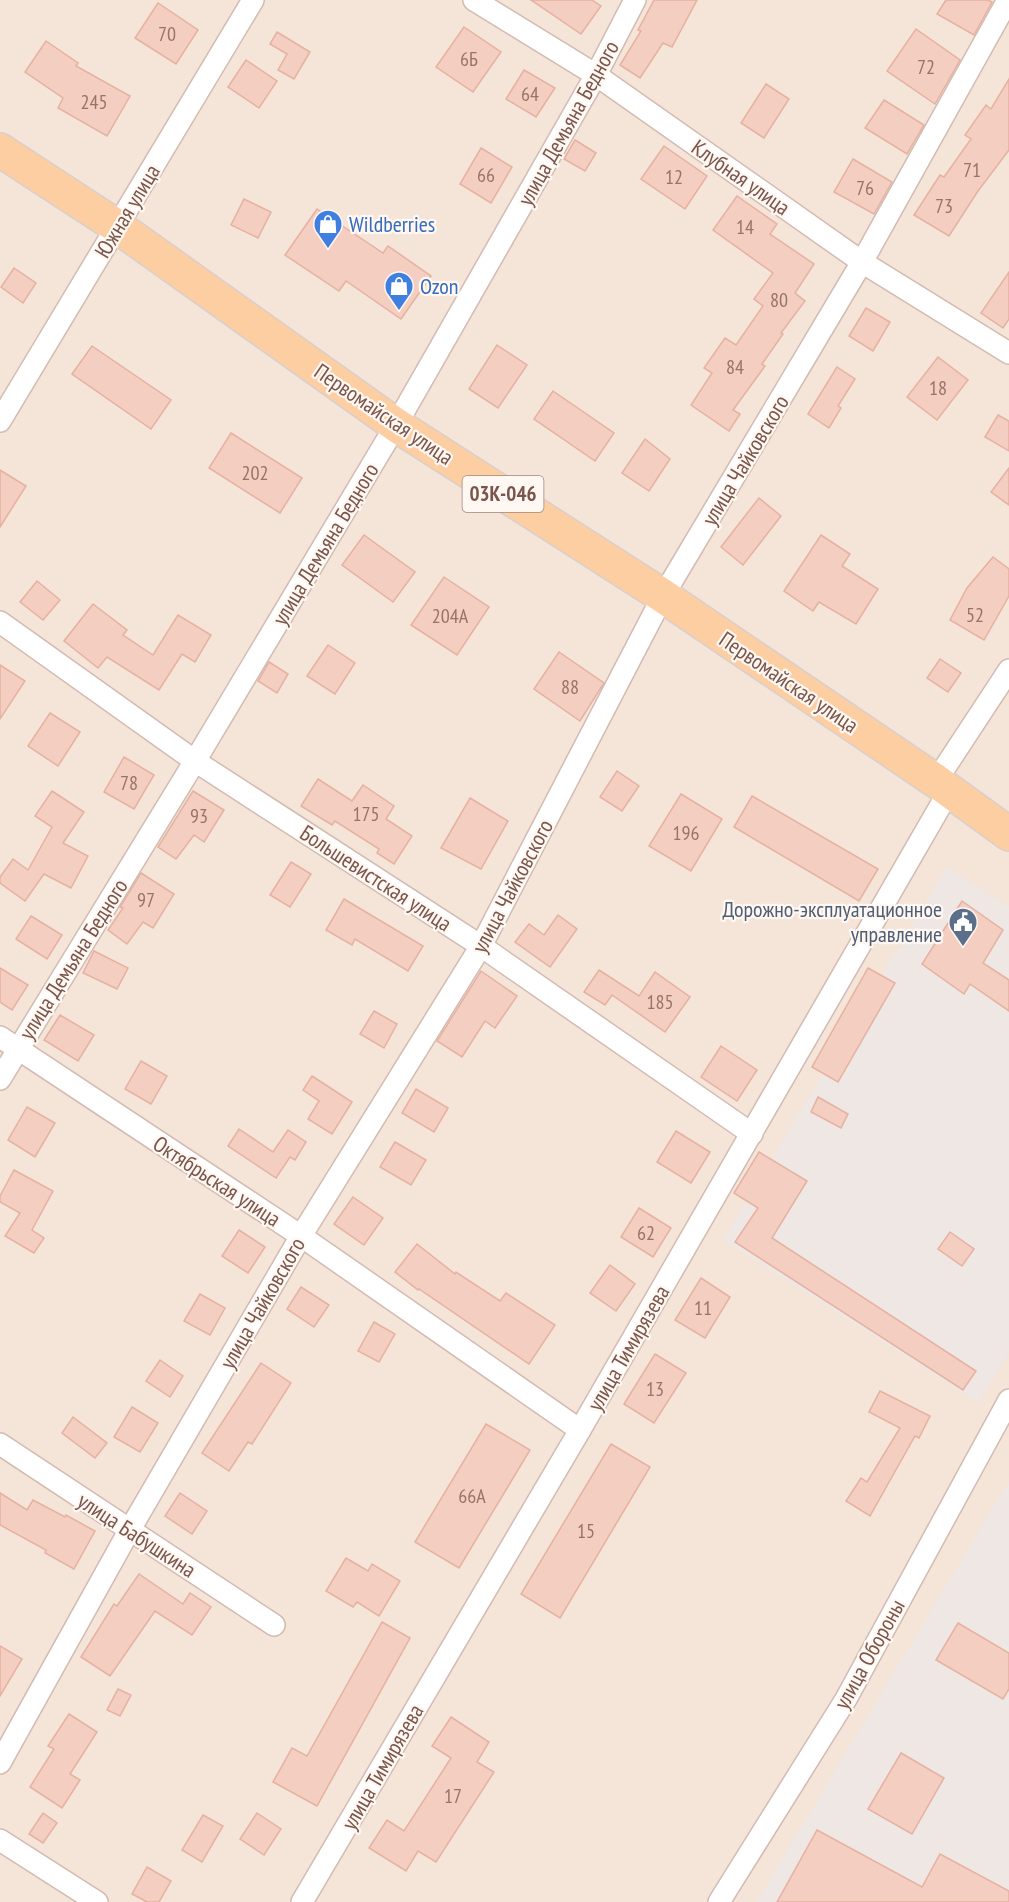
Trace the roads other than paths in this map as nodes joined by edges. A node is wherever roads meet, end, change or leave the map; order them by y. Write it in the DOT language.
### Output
graph roads {
  1 [pos="253,0"];
  2 [pos="474,0"];
  3 [pos="635,0"];
  4 [pos="1008,0"];
  5 [pos="596,75"];
  6 [pos="0,150"];
  7 [pos="118,227"];
  8 [pos="862,262"];
  9 [pos="1009,353"];
  10 [pos="0,421"];
  11 [pos="396,425"];
  12 [pos="663,596"];
  13 [pos="0,622"];
  14 [pos="1009,670"];
  15 [pos="195,761"];
  16 [pos="943,786"];
  17 [pos="1009,834"];
  18 [pos="481,946"];
  19 [pos="9,1043"];
  20 [pos="0,1079"];
  21 [pos="752,1134"];
  22 [pos="301,1236"];
  23 [pos="1009,1400"];
  24 [pos="580,1430"];
  25 [pos="0,1444"];
  26 [pos="129,1531"];
  27 [pos="274,1625"];
  28 [pos="0,1763"];
  29 [pos="0,1840"];
  30 [pos="97,1902"];
  31 [pos="302,1902"];
  32 [pos="719,1902"];
  1 -- 7 [label="street, Южная улица"];
  2 -- 5 [label="street, Клубная улица"];
  3 -- 5 [label="street, улица Демьяна Бедного"];
  4 -- 8 [label="street, улица Чайковского"];
  5 -- 8 [label="street, Клубная улица"];
  5 -- 11 [label="street, улица Демьяна Бедного"];
  6 -- 7 [label="main road, Первомайская улица / 03К-046"];
  7 -- 10 [label="street, Южная улица"];
  7 -- 11 [label="main road, Первомайская улица / 03К-046"];
  8 -- 9 [label="street, Клубная улица"];
  8 -- 12 [label="street, улица Чайковского"];
  11 -- 12 [label="main road, Первомайская улица / 03К-046"];
  11 -- 15 [label="street, улица Демьяна Бедного"];
  12 -- 16 [label="main road, Первомайская улица / 03К-046"];
  12 -- 18 [label="street, улица Чайковского"];
  13 -- 15 [label="street, Большевистская улица"];
  14 -- 16 [label="street, улица Тимирязева"];
  15 -- 18 [label="street, Большевистская улица"];
  15 -- 19 [label="street, улица Демьяна Бедного"];
  16 -- 17 [label="main road, Первомайская улица / 03К-046"];
  16 -- 21 [label="street, улица Тимирязева"];
  18 -- 21 [label="street, Большевистская улица"];
  18 -- 22 [label="street, улица Чайковского"];
  19 -- 20 [label="street, улица Демьяна Бедного"];
  19 -- 22 [label="street, Октябрьская улица"];
  21 -- 24 [label="street, улица Тимирязева"];
  22 -- 24 [label="street, Октябрьская улица"];
  22 -- 26 [label="street, улица Чайковского"];
  23 -- 32 [label="street, улица Обороны"];
  24 -- 31 [label="street, улица Тимирязева"];
  25 -- 26 [label="street, улица Бабушкина"];
  26 -- 27 [label="street, улица Бабушкина"];
  26 -- 28 [label="street, улица Чайковского"];
  29 -- 30 [label="street"];
}
